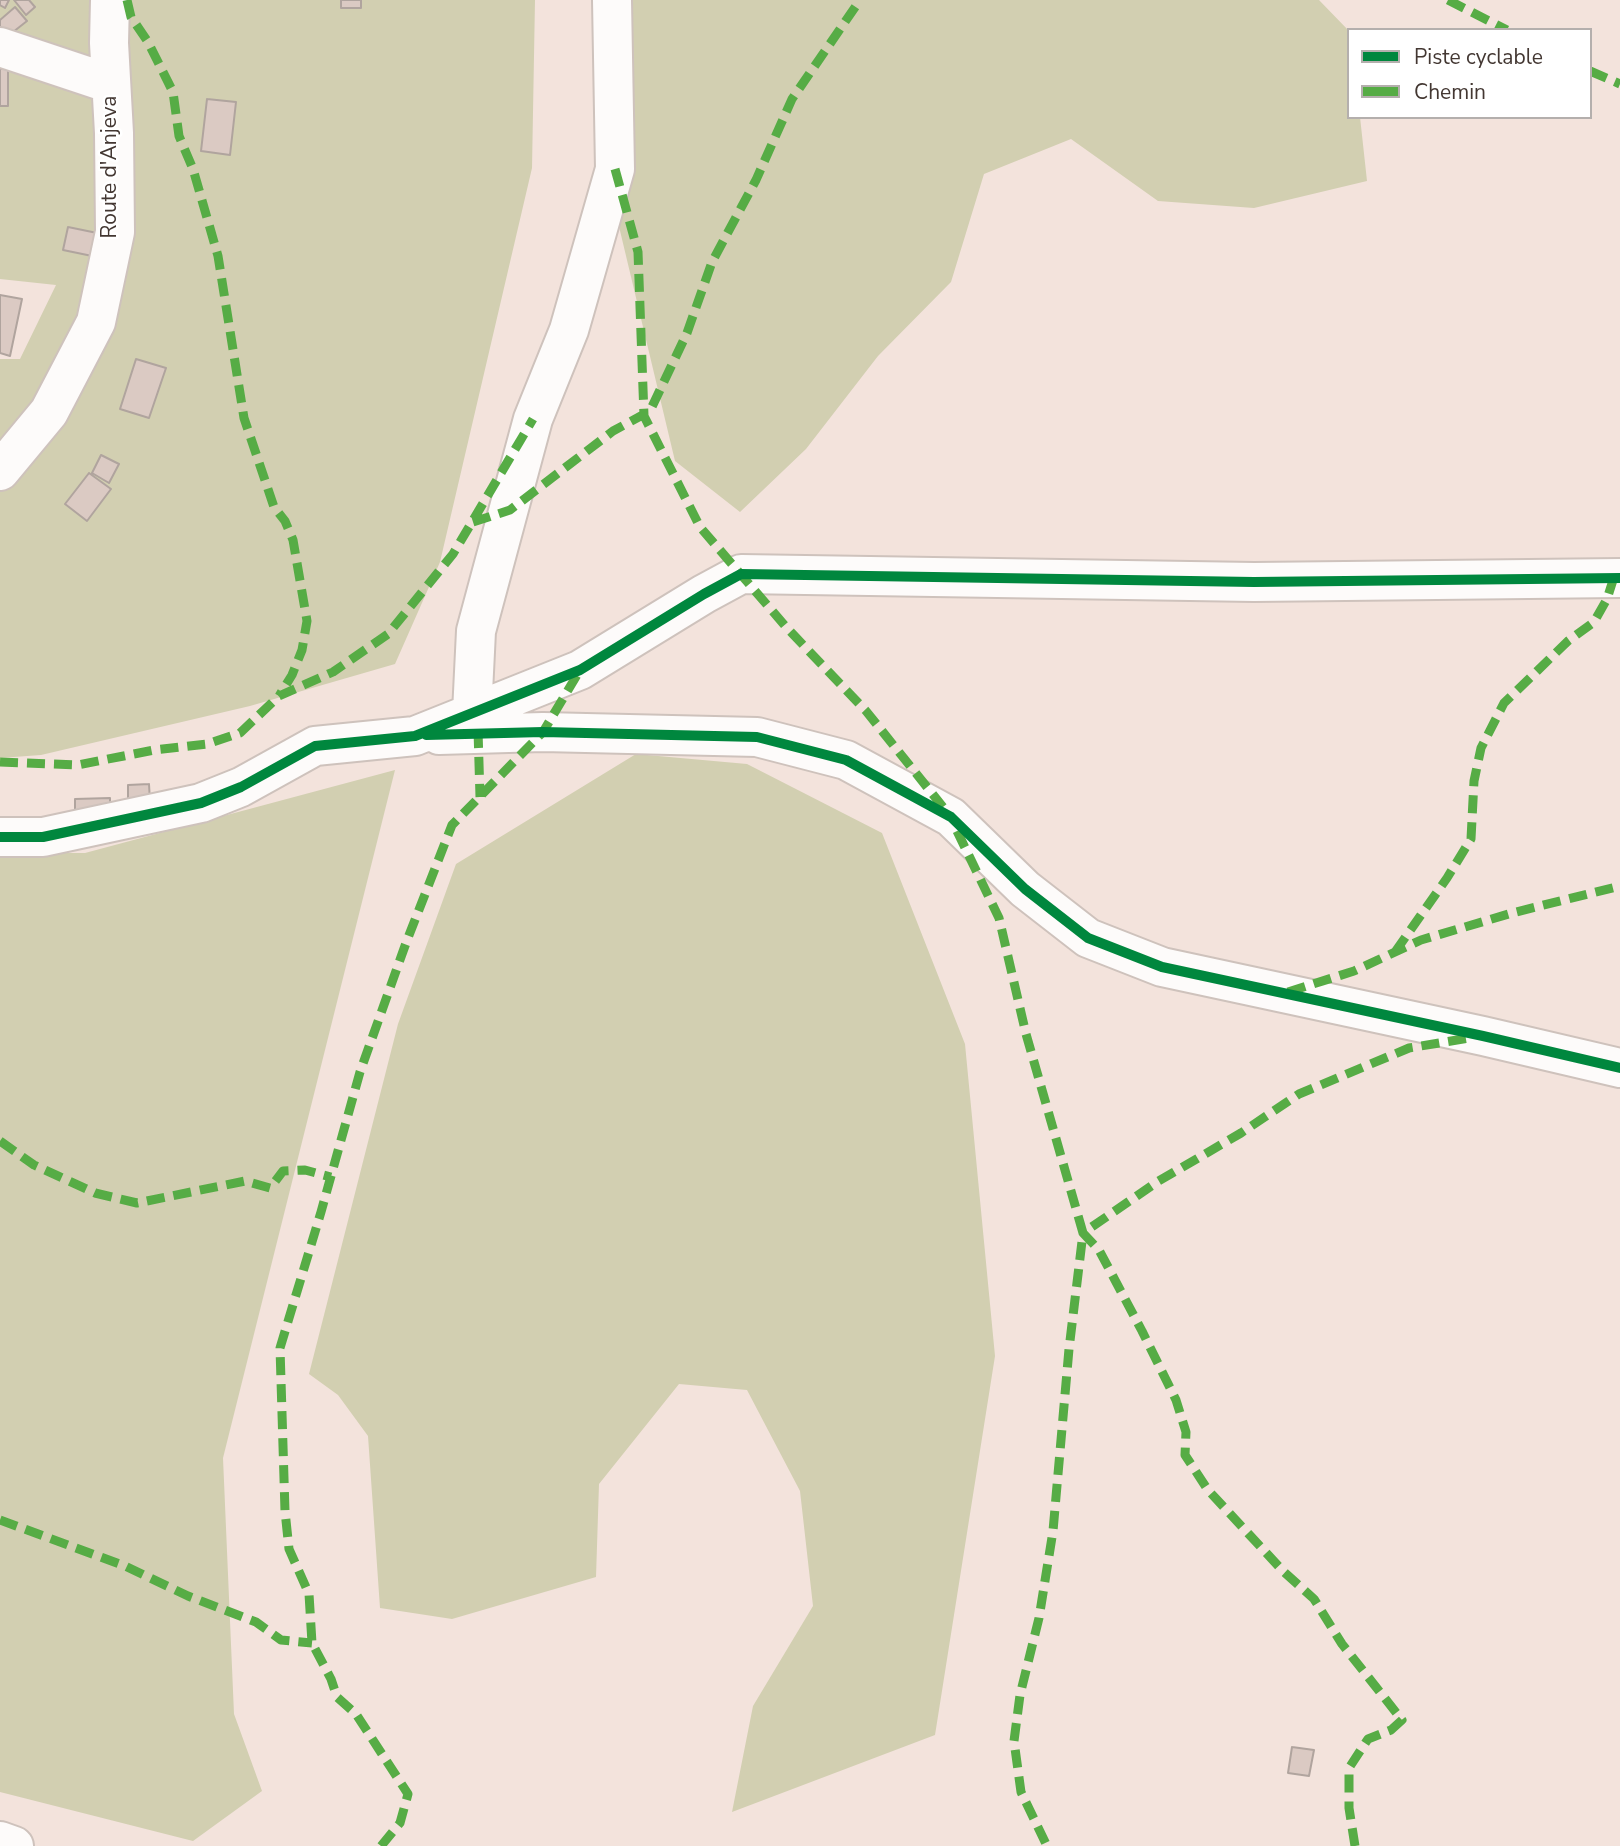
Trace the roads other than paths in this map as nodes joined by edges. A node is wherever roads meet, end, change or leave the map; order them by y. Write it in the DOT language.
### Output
graph roads {
  1 [pos="110,0"];
  2 [pos="612,0"];
  3 [pos="0,47"];
  4 [pos="111,83"];
  5 [pos="0,471"];
  6 [pos="1620,578"];
  7 [pos="472,713"];
  8 [pos="415,736"];
  9 [pos="0,837"];
  10 [pos="1620,1068"];
  11 [pos="0,1842"];
  12 [pos="14,1846"];
  1 -- 4 [label="street, Route d'Anjeva"];
  2 -- 7 [label="street"];
  3 -- 4 [label="street"];
  4 -- 5 [label="street, Route d'Anjeva"];
  6 -- 7 [label="street"];
  7 -- 8 [label="street"];
  8 -- 9 [label="street"];
  8 -- 10 [label="street"];
  11 -- 12 [label="street"];
}
